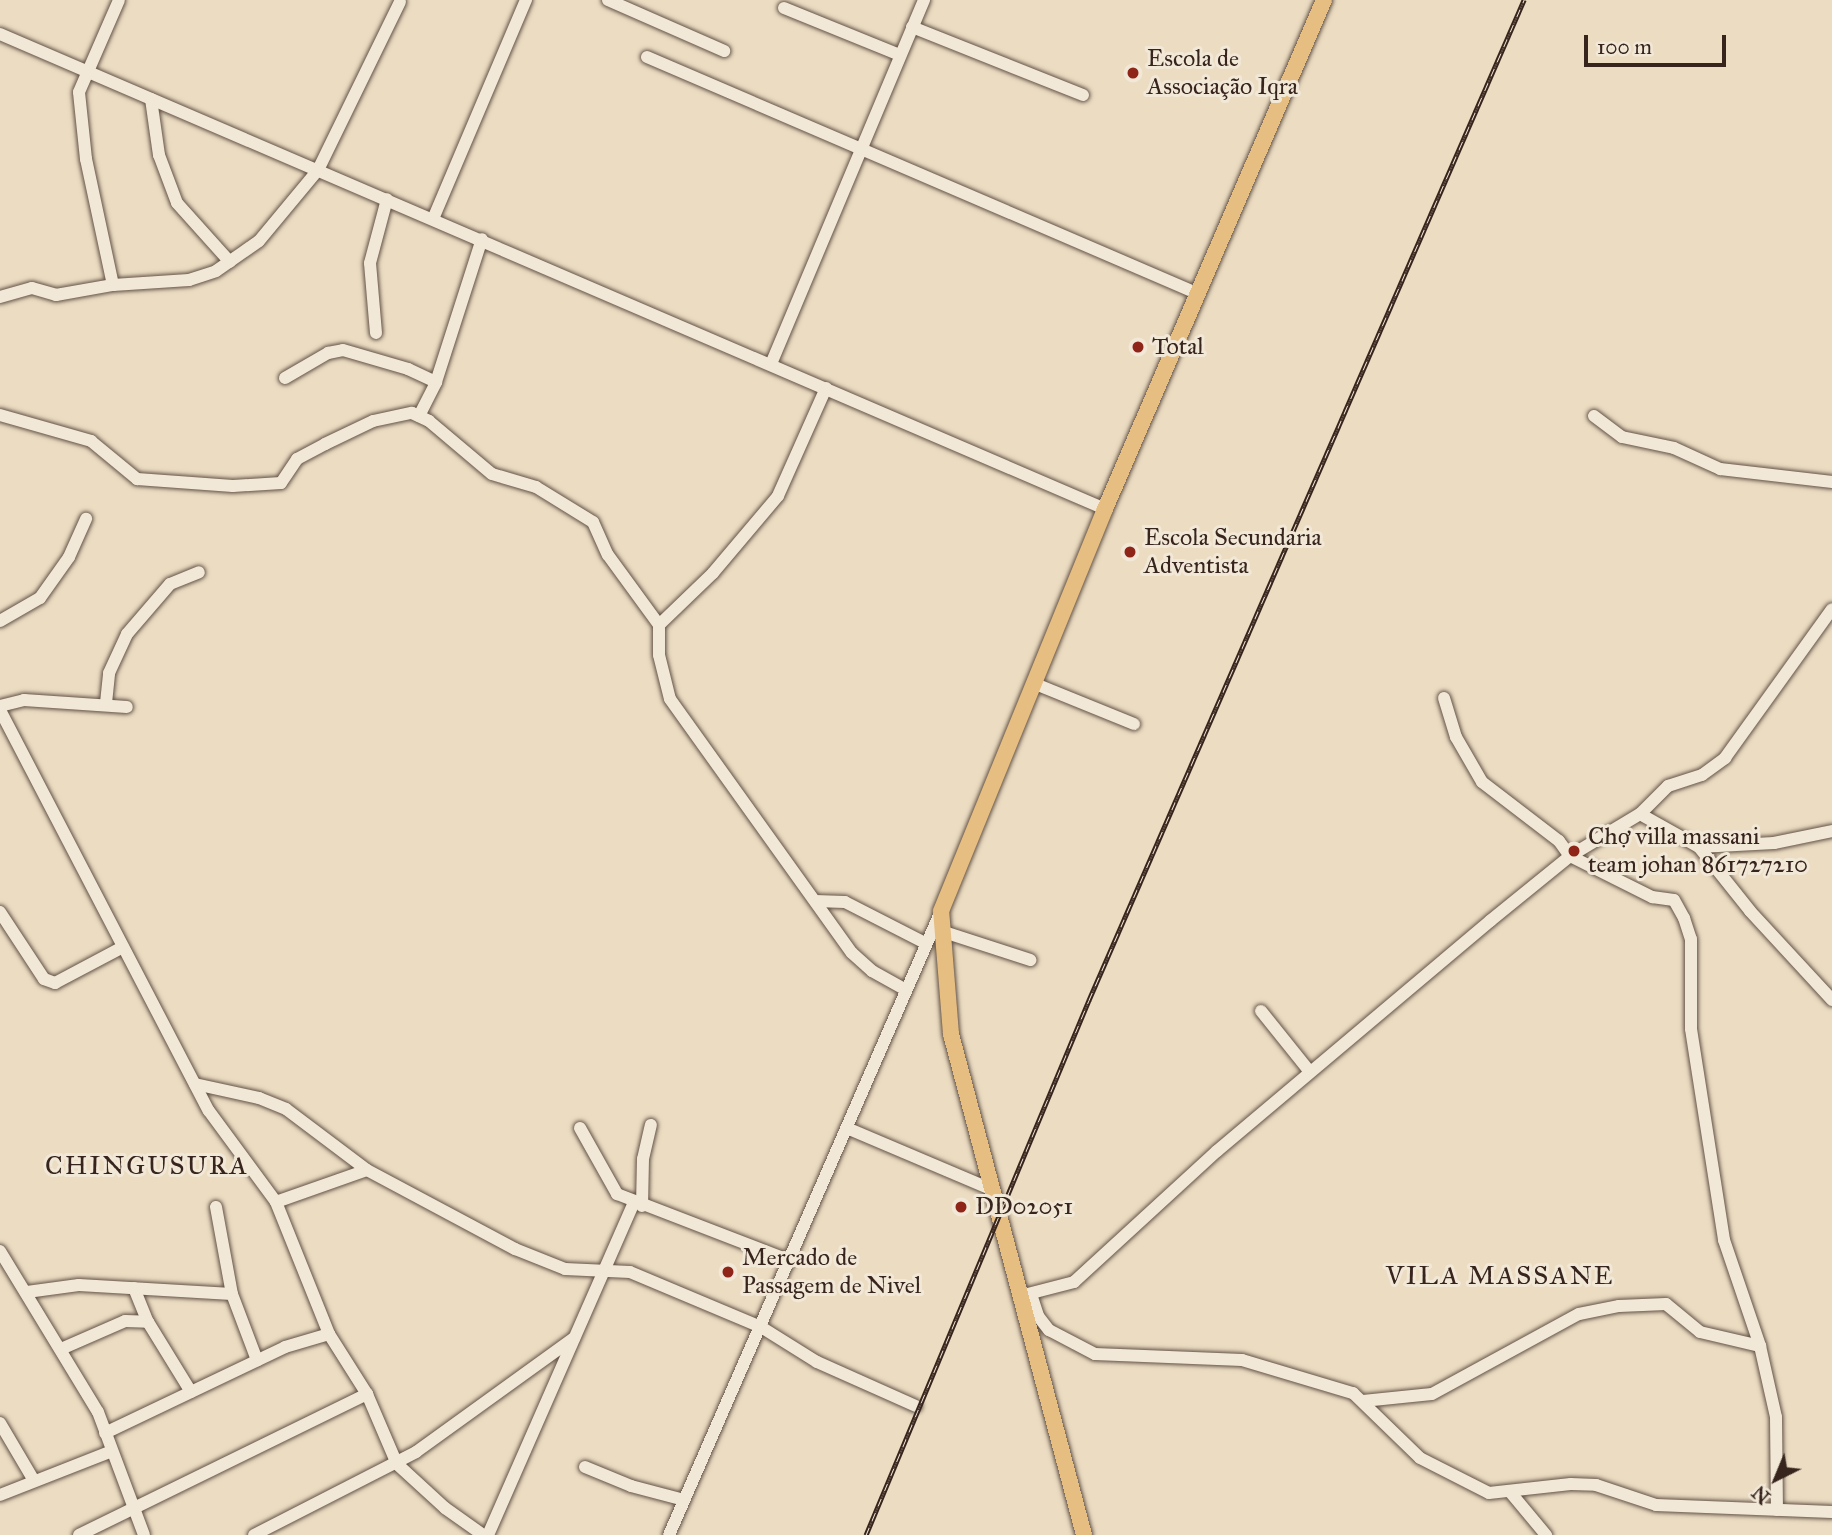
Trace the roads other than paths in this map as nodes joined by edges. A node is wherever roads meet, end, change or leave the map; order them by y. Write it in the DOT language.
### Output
graph roads {
  1 [pos="119,0"];
  2 [pos="526,0"];
  3 [pos="608,0"];
  4 [pos="924,0"];
  5 [pos="1324,0"];
  6 [pos="400,2"];
  7 [pos="784,8"];
  8 [pos="912,27"];
  9 [pos="0,34"];
  10 [pos="724,51"];
  11 [pos="900,55"];
  12 [pos="647,57"];
  13 [pos="86,71"];
  14 [pos="1083,95"];
  15 [pos="150,99"];
  16 [pos="860,149"];
  17 [pos="318,170"];
  18 [pos="387,199"];
  19 [pos="433,219"];
  20 [pos="482,239"];
  21 [pos="230,262"];
  22 [pos="113,285"];
  23 [pos="1199,294"];
  24 [pos="0,297"];
  25 [pos="376,333"];
  26 [pos="771,364"];
  27 [pos="285,378"];
  28 [pos="436,383"];
  29 [pos="826,388"];
  30 [pos="0,415"];
  31 [pos="419,416"];
  32 [pos="1594,416"];
  33 [pos="1832,482"];
  34 [pos="1105,509"];
  35 [pos="86,519"];
  36 [pos="199,572"];
  37 [pos="1832,609"];
  38 [pos="0,621"];
  39 [pos="659,625"];
  40 [pos="1033,683"];
  41 [pos="1444,698"];
  42 [pos="106,703"];
  43 [pos="127,707"];
  44 [pos="0,708"];
  45 [pos="1134,724"];
  46 [pos="1640,814"];
  47 [pos="1832,831"];
  48 [pos="1699,847"];
  49 [pos="1570,856"];
  50 [pos="815,901"];
  51 [pos="941,911"];
  52 [pos="0,912"];
  53 [pos="941,931"];
  54 [pos="925,943"];
  55 [pos="121,948"];
  56 [pos="1030,960"];
  57 [pos="905,989"];
  58 [pos="1832,1000"];
  59 [pos="1261,1011"];
  60 [pos="1310,1072"];
  61 [pos="195,1084"];
  62 [pos="651,1125"];
  63 [pos="580,1128"];
  64 [pos="847,1128"];
  65 [pos="367,1170"];
  66 [pos="993,1189"];
  67 [pos="276,1202"];
  68 [pos="638,1204"];
  69 [pos="216,1207"];
  70 [pos="0,1251"];
  71 [pos="791,1261"];
  72 [pos="604,1268"];
  73 [pos="134,1289"];
  74 [pos="27,1292"];
  75 [pos="232,1294"];
  76 [pos="1026,1295"];
  77 [pos="149,1322"];
  78 [pos="761,1327"];
  79 [pos="329,1334"];
  80 [pos="574,1338"];
  81 [pos="1760,1346"];
  82 [pos="61,1349"];
  83 [pos="257,1360"];
  84 [pos="191,1392"];
  85 [pos="368,1394"];
  86 [pos="1363,1401"];
  87 [pos="916,1406"];
  88 [pos="0,1423"];
  89 [pos="105,1433"];
  90 [pos="110,1452"];
  91 [pos="397,1464"];
  92 [pos="585,1467"];
  93 [pos="33,1479"];
  94 [pos="1511,1493"];
  95 [pos="0,1495"];
  96 [pos="684,1500"];
  97 [pos="131,1509"];
  98 [pos="1777,1510"];
  99 [pos="1832,1512"];
  100 [pos="79,1535"];
  101 [pos="144,1535"];
  102 [pos="254,1535"];
  103 [pos="482,1535"];
  104 [pos="488,1535"];
  105 [pos="669,1535"];
  106 [pos="1084,1535"];
  107 [pos="1546,1535"];
  1 -- 13 [label="street"];
  2 -- 19 [label="street"];
  3 -- 10 [label="street"];
  4 -- 8 [label="street"];
  5 -- 23 [label="main road"];
  6 -- 17 [label="street"];
  7 -- 11 [label="street"];
  8 -- 11 [label="street"];
  8 -- 14 [label="street"];
  9 -- 13 [label="street"];
  11 -- 16 [label="street"];
  12 -- 16 [label="street"];
  13 -- 15 [label="street"];
  13 -- 22 [label="street"];
  15 -- 17 [label="street"];
  15 -- 21 [label="street"];
  16 -- 23 [label="street"];
  16 -- 26 [label="street"];
  17 -- 18 [label="street"];
  17 -- 21 [label="street"];
  18 -- 19 [label="street"];
  18 -- 25 [label="street"];
  19 -- 20 [label="street"];
  20 -- 26 [label="street"];
  20 -- 28 [label="street"];
  21 -- 22 [label="street"];
  22 -- 24 [label="street"];
  23 -- 34 [label="main road"];
  26 -- 29 [label="street"];
  27 -- 28 [label="street"];
  28 -- 31 [label="street"];
  29 -- 34 [label="street"];
  29 -- 39 [label="street"];
  30 -- 31 [label="street"];
  31 -- 39 [label="street"];
  32 -- 33 [label="street"];
  34 -- 40 [label="main road"];
  35 -- 38 [label="street"];
  36 -- 42 [label="street"];
  37 -- 46 [label="street"];
  39 -- 50 [label="street"];
  40 -- 45 [label="street"];
  40 -- 51 [label="main road"];
  41 -- 49 [label="street"];
  42 -- 43 [label="street"];
  42 -- 44 [label="street"];
  44 -- 55 [label="street"];
  46 -- 48 [label="street"];
  46 -- 49 [label="street"];
  47 -- 48 [label="street"];
  48 -- 58 [label="street"];
  49 -- 60 [label="street"];
  49 -- 81 [label="street"];
  50 -- 54 [label="street"];
  50 -- 57 [label="street"];
  51 -- 53 [label="main road"];
  51 -- 54 [label="street"];
  52 -- 55 [label="street"];
  53 -- 56 [label="street"];
  53 -- 66 [label="main road"];
  54 -- 57 [label="street"];
  55 -- 61 [label="street"];
  57 -- 64 [label="street"];
  59 -- 60 [label="street"];
  60 -- 76 [label="street"];
  61 -- 65 [label="street"];
  61 -- 67 [label="street"];
  62 -- 68 [label="street"];
  63 -- 68 [label="street"];
  64 -- 66 [label="street"];
  64 -- 71 [label="street"];
  65 -- 67 [label="street"];
  65 -- 72 [label="street"];
  66 -- 76 [label="main road"];
  67 -- 79 [label="street"];
  68 -- 71 [label="street"];
  68 -- 72 [label="street"];
  69 -- 75 [label="street"];
  70 -- 74 [label="street"];
  71 -- 78 [label="street"];
  72 -- 78 [label="street"];
  72 -- 80 [label="street"];
  73 -- 74 [label="street"];
  73 -- 75 [label="street"];
  73 -- 77 [label="street"];
  74 -- 82 [label="street"];
  75 -- 83 [label="street"];
  76 -- 86 [label="street"];
  76 -- 106 [label="main road"];
  77 -- 82 [label="street"];
  77 -- 84 [label="street"];
  78 -- 87 [label="street"];
  78 -- 96 [label="street"];
  79 -- 83 [label="street"];
  79 -- 85 [label="street"];
  80 -- 91 [label="street"];
  80 -- 104 [label="street"];
  81 -- 86 [label="street"];
  81 -- 98 [label="street"];
  82 -- 89 [label="street"];
  83 -- 84 [label="street"];
  84 -- 89 [label="street"];
  85 -- 91 [label="street"];
  85 -- 97 [label="street"];
  86 -- 94 [label="street"];
  88 -- 93 [label="street"];
  89 -- 90 [label="street"];
  90 -- 93 [label="street"];
  90 -- 97 [label="street"];
  91 -- 102 [label="street"];
  91 -- 103 [label="street"];
  92 -- 96 [label="street"];
  93 -- 95 [label="street"];
  94 -- 98 [label="street"];
  94 -- 107 [label="street"];
  96 -- 105 [label="street"];
  97 -- 100 [label="street"];
  97 -- 101 [label="street"];
  98 -- 99 [label="street"];
}
